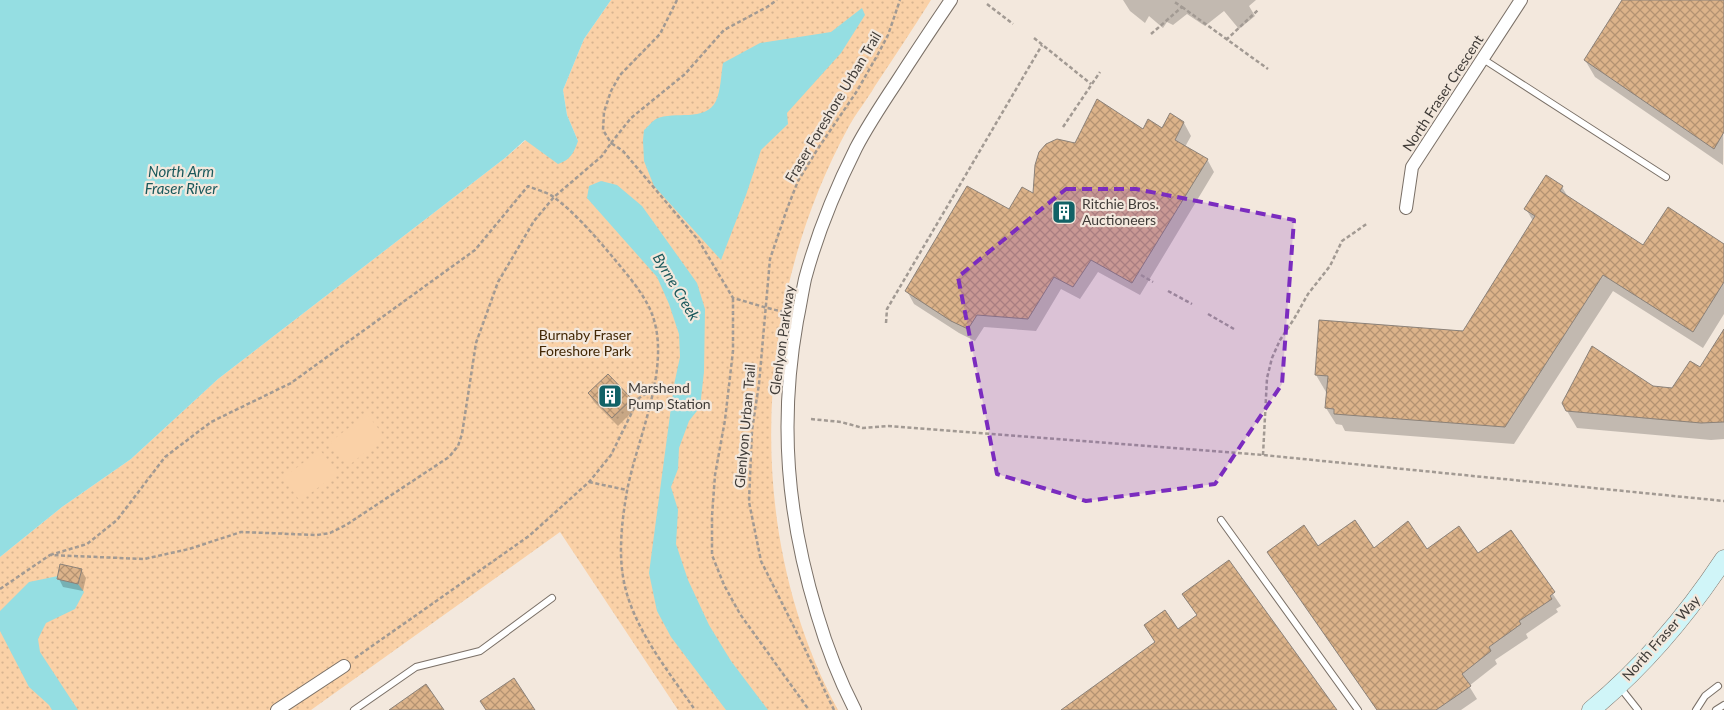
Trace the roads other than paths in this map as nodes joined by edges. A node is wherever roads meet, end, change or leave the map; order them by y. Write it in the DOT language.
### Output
graph roads {
  1 [pos="951,0"];
  2 [pos="1521,0"];
  3 [pos="1482,59"];
  4 [pos="1666,177"];
  5 [pos="1406,208"];
  6 [pos="1221,520"];
  7 [pos="1724,559"];
  8 [pos="552,598"];
  9 [pos="344,666"];
  10 [pos="1619,686"];
  11 [pos="1718,686"];
  12 [pos="1724,704"];
  13 [pos="277,710"];
  14 [pos="354,710"];
  15 [pos="855,710"];
  16 [pos="1358,710"];
  17 [pos="1591,710"];
  18 [pos="1638,710"];
  19 [pos="1696,710"];
  20 [pos="1716,710"];
  1 -- 15 [label="street, Glenlyon Parkway"];
  2 -- 3 [label="street, North Fraser Crescent"];
  3 -- 4 [label="lane"];
  3 -- 5 [label="street, North Fraser Crescent"];
  6 -- 16 [label="lane"];
  7 -- 10 [label="street, North Fraser Way"];
  8 -- 14 [label="lane"];
  9 -- 13 [label="street"];
  10 -- 17 [label="street, North Fraser Way"];
  10 -- 18 [label="lane"];
  11 -- 19 [label="lane"];
  12 -- 20 [label="lane"];
}
